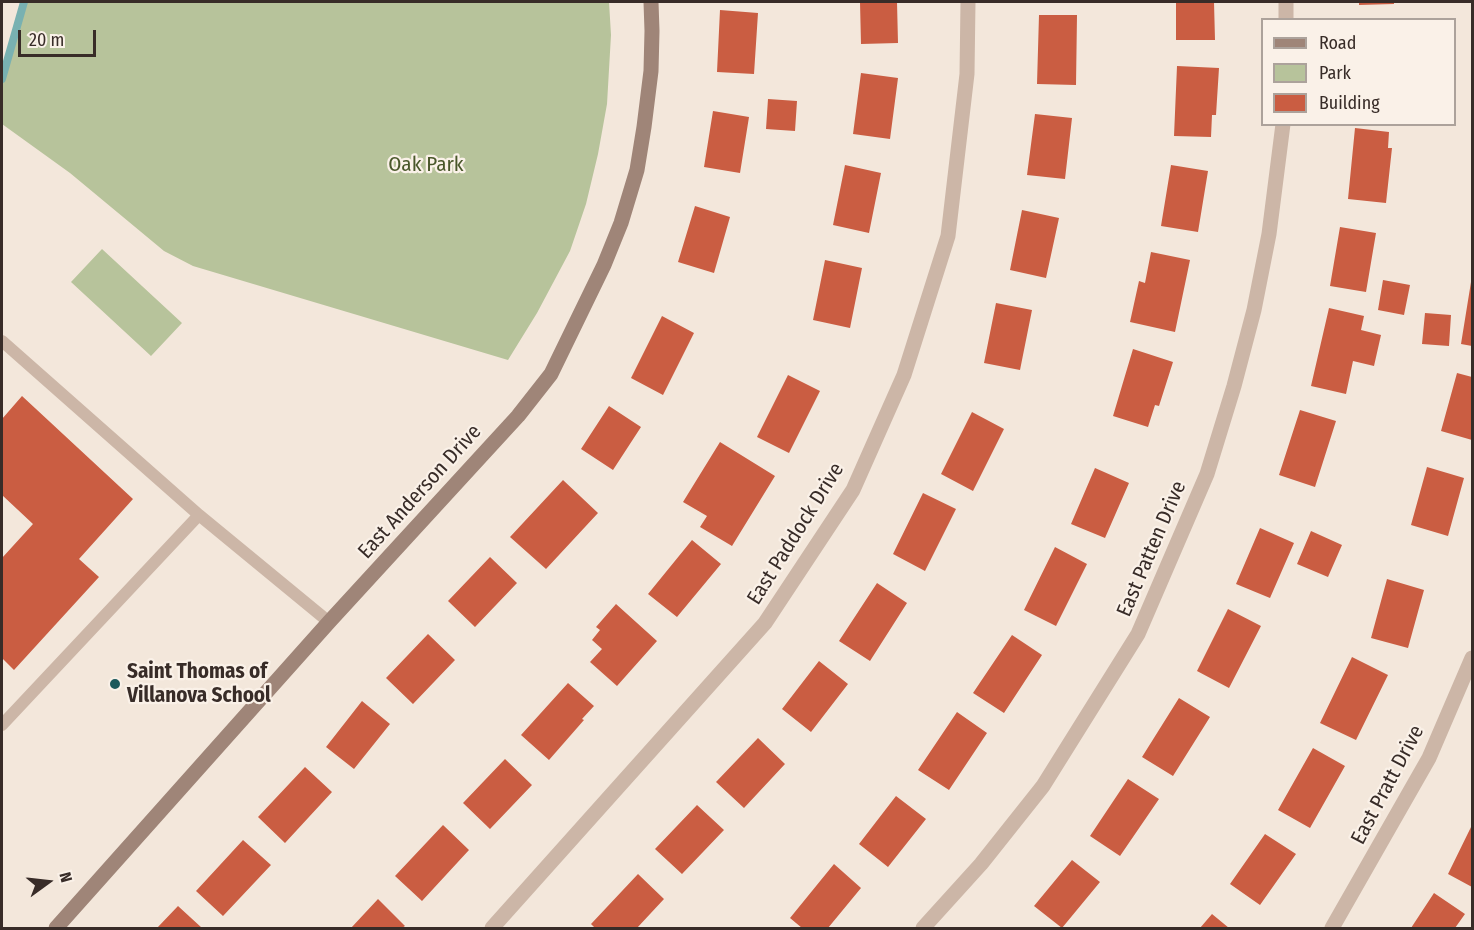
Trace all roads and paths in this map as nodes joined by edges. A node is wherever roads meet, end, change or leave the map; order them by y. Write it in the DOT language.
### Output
graph roads {
  1 [pos="651,2"];
  2 [pos="968,2"];
  3 [pos="1286,2"];
  4 [pos="1286,18"];
  5 [pos="1283,126"];
  6 [pos="2,341"];
  7 [pos="199,515"];
  8 [pos="329,622"];
  9 [pos="1473,658"];
  10 [pos="2,725"];
  11 [pos="56,928"];
  12 [pos="492,928"];
  13 [pos="923,928"];
  14 [pos="1332,928"];
  1 -- 8 [label="street, East Anderson Drive"];
  2 -- 12 [label="street, East Paddock Drive"];
  3 -- 4 [label="street"];
  5 -- 13 [label="street, East Patten Drive"];
  6 -- 7 [label="lane"];
  7 -- 8 [label="lane"];
  7 -- 10 [label="lane"];
  8 -- 11 [label="street, East Anderson Drive"];
  9 -- 14 [label="street, East Pratt Drive"];
}
